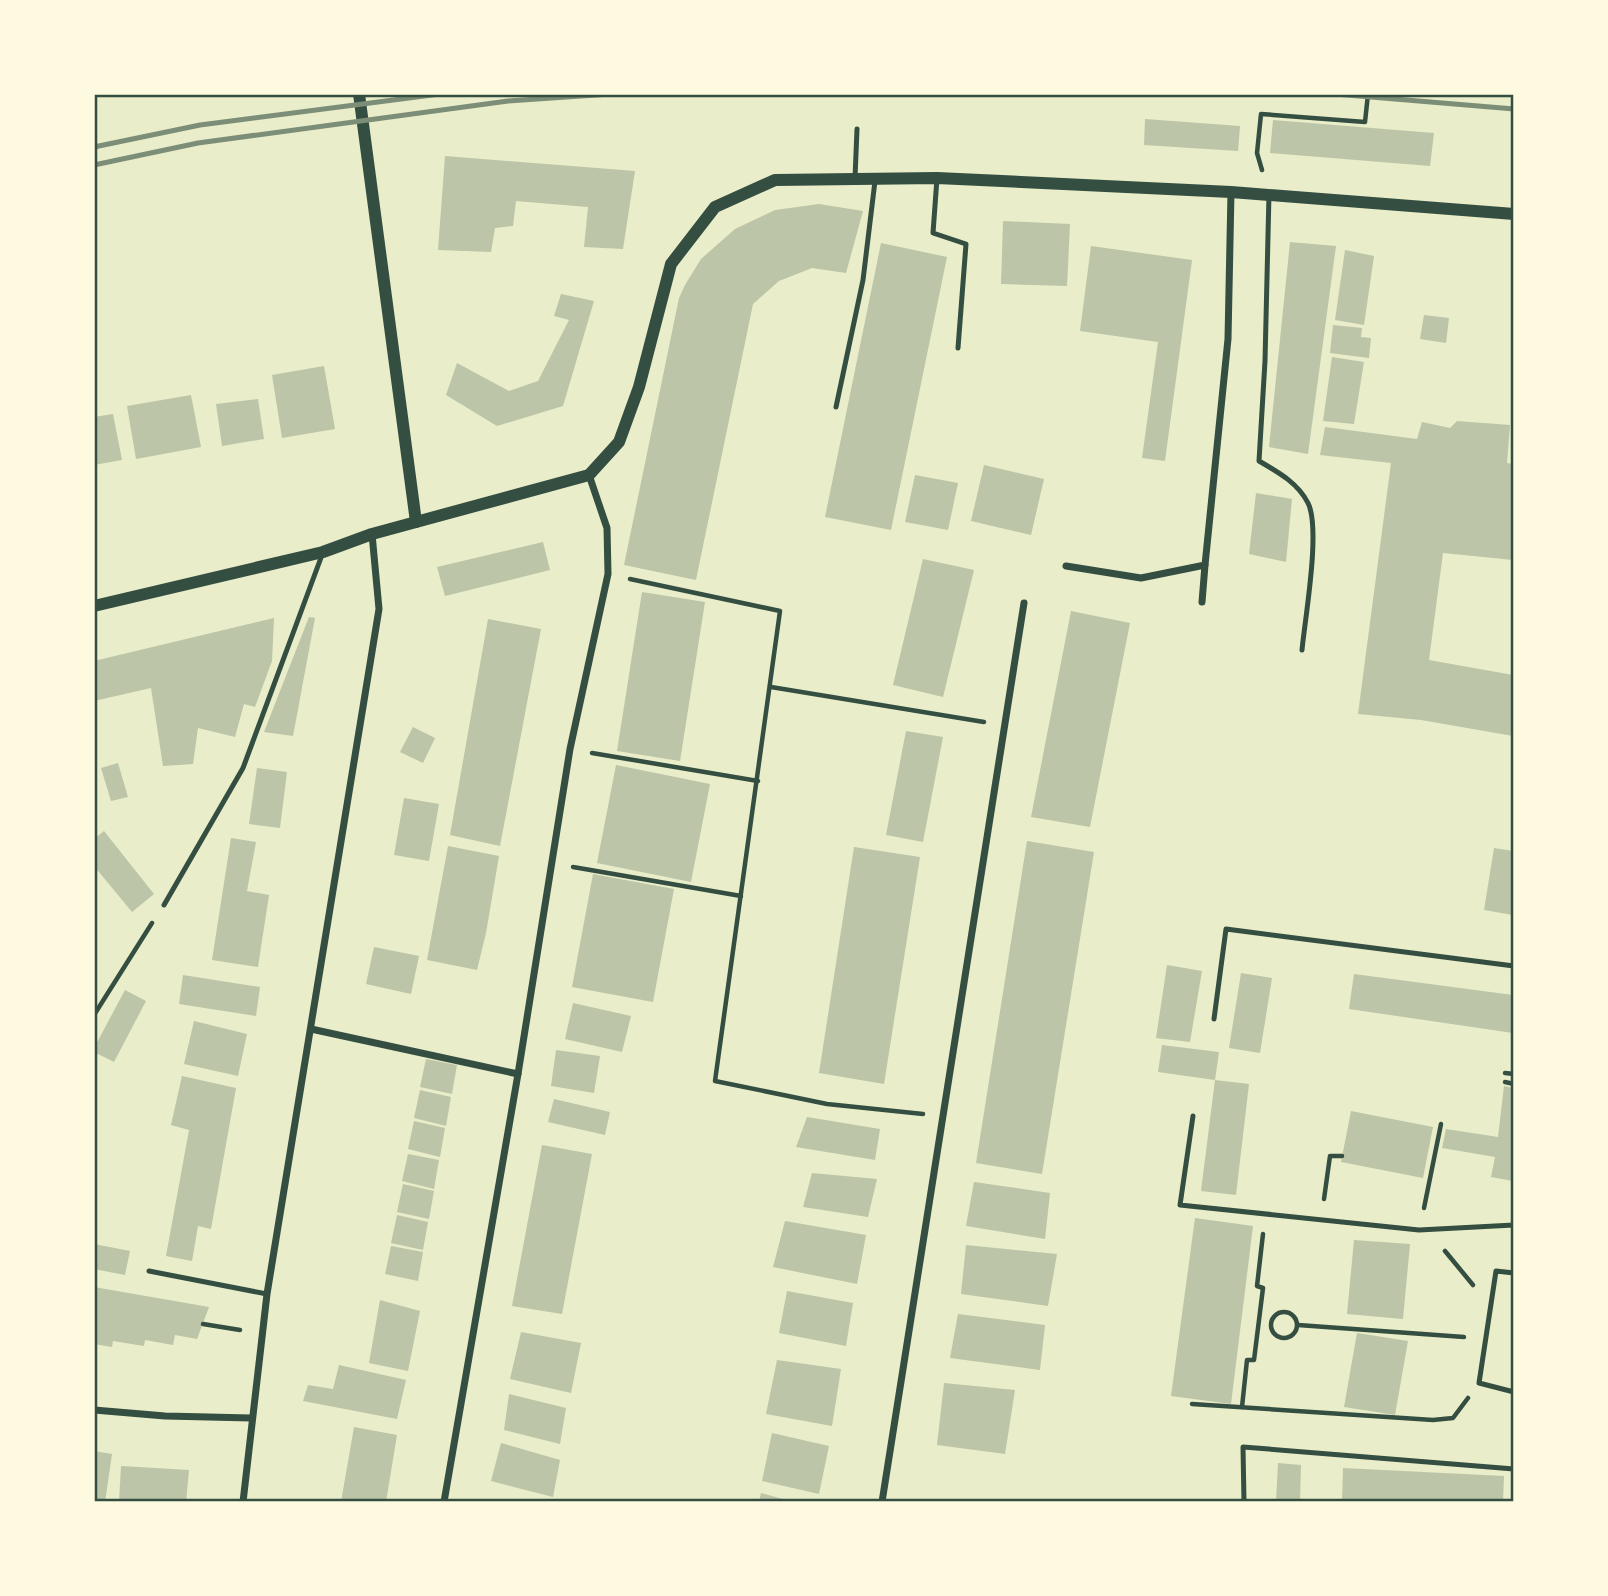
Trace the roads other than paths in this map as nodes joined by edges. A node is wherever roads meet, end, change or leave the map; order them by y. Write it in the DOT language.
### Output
graph roads {
  1 [pos="359,94"];
  2 [pos="857,129"];
  3 [pos="855,178"];
  4 [pos="875,178"];
  5 [pos="937,178"];
  6 [pos="1231,192"];
  7 [pos="1269,194"];
  8 [pos="1514,214"];
  9 [pos="958,348"];
  10 [pos="836,407"];
  11 [pos="589,475"];
  12 [pos="416,522"];
  13 [pos="372,534"];
  14 [pos="323,552"];
  15 [pos="1205,565"];
  16 [pos="1066,566"];
  17 [pos="1202,602"];
  18 [pos="1024,603"];
  19 [pos="94,606"];
  20 [pos="1302,650"];
  21 [pos="164,905"];
  22 [pos="1514,966"];
  23 [pos="1214,1019"];
  24 [pos="311,1029"];
  25 [pos="518,1074"];
  26 [pos="1193,1116"];
  27 [pos="1514,1225"];
  28 [pos="149,1271"];
  29 [pos="1514,1273"];
  30 [pos="267,1294"];
  31 [pos="1514,1392"];
  32 [pos="94,1410"];
  33 [pos="251,1418"];
  34 [pos="1514,1469"];
  35 [pos="243,1502"];
  36 [pos="444,1502"];
  37 [pos="883,1502"];
  38 [pos="1244,1502"];
  1 -- 12 [label="street"];
  2 -- 3 [label="lane"];
  3 -- 4 [label="street"];
  3 -- 11 [label="street"];
  4 -- 5 [label="street"];
  4 -- 10 [label="lane"];
  5 -- 6 [label="street"];
  5 -- 9 [label="lane"];
  6 -- 7 [label="street"];
  6 -- 15 [label="street"];
  7 -- 8 [label="street"];
  7 -- 20 [label="lane"];
  11 -- 12 [label="street"];
  11 -- 25 [label="street"];
  12 -- 13 [label="street"];
  13 -- 14 [label="street"];
  13 -- 24 [label="street"];
  14 -- 19 [label="street"];
  14 -- 21 [label="lane"];
  15 -- 16 [label="street"];
  15 -- 17 [label="street"];
  18 -- 37 [label="street"];
  22 -- 23 [label="lane"];
  24 -- 25 [label="street"];
  24 -- 30 [label="street"];
  25 -- 36 [label="street"];
  26 -- 27 [label="lane"];
  28 -- 30 [label="lane"];
  29 -- 31 [label="lane"];
  30 -- 33 [label="street"];
  32 -- 33 [label="street"];
  33 -- 35 [label="street"];
  34 -- 38 [label="lane"];
}
